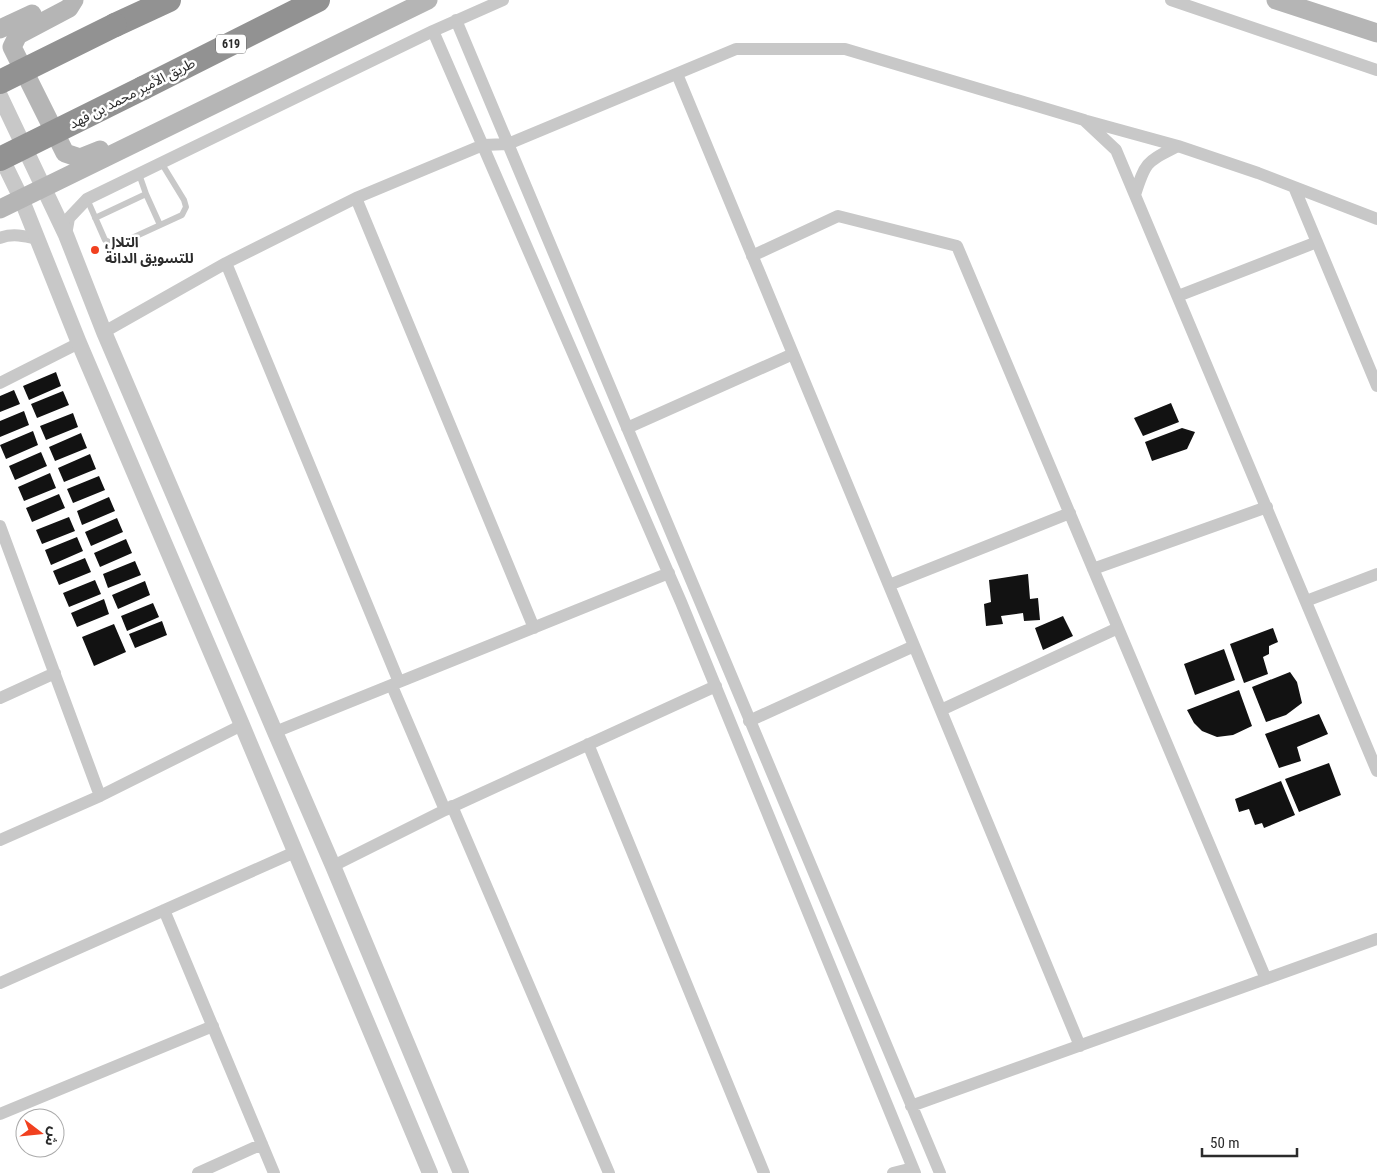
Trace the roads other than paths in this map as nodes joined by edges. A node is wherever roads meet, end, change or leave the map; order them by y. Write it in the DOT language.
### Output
graph roads {
  1 [pos="60,0"];
  2 [pos="74,0"];
  3 [pos="169,0"];
  4 [pos="318,0"];
  5 [pos="428,0"];
  6 [pos="503,0"];
  7 [pos="1171,0"];
  8 [pos="1276,0"];
  9 [pos="456,20"];
  10 [pos="0,29"];
  11 [pos="433,31"];
  12 [pos="1377,33"];
  13 [pos="1377,70"];
  14 [pos="677,74"];
  15 [pos="0,82"];
  16 [pos="0,96"];
  17 [pos="1084,120"];
  18 [pos="156,134"];
  19 [pos="508,144"];
  20 [pos="483,145"];
  21 [pos="1178,146"];
  22 [pos="0,157"];
  23 [pos="162,164"];
  24 [pos="139,174"];
  25 [pos="44,187"];
  26 [pos="1294,187"];
  27 [pos="146,194"];
  28 [pos="1135,194"];
  29 [pos="21,198"];
  30 [pos="356,198"];
  31 [pos="87,200"];
  32 [pos="0,209"];
  33 [pos="95,218"];
  34 [pos="1377,219"];
  35 [pos="160,225"];
  36 [pos="66,235"];
  37 [pos="0,238"];
  38 [pos="37,239"];
  39 [pos="1317,242"];
  40 [pos="752,256"];
  41 [pos="226,263"];
  42 [pos="1178,296"];
  43 [pos="104,332"];
  44 [pos="78,343"];
  45 [pos="793,354"];
  46 [pos="0,383"];
  47 [pos="1377,386"];
  48 [pos="627,428"];
  49 [pos="1267,507"];
  50 [pos="1070,513"];
  51 [pos="0,526"];
  52 [pos="5,554"];
  53 [pos="1093,569"];
  54 [pos="669,573"];
  55 [pos="1377,574"];
  56 [pos="889,585"];
  57 [pos="1306,601"];
  58 [pos="534,628"];
  59 [pos="1118,628"];
  60 [pos="914,646"];
  61 [pos="55,673"];
  62 [pos="395,684"];
  63 [pos="716,686"];
  64 [pos="0,698"];
  65 [pos="940,710"];
  66 [pos="750,721"];
  67 [pos="242,725"];
  68 [pos="274,732"];
  69 [pos="588,744"];
  70 [pos="1377,770"];
  71 [pos="100,796"];
  72 [pos="449,808"];
  73 [pos="0,840"];
  74 [pos="295,852"];
  75 [pos="334,866"];
  76 [pos="164,910"];
  77 [pos="1377,939"];
  78 [pos="1266,979"];
  79 [pos="0,983"];
  80 [pos="213,1026"];
  81 [pos="1080,1046"];
  82 [pos="911,1106"];
  83 [pos="0,1114"];
  84 [pos="262,1144"];
  85 [pos="914,1171"];
  86 [pos="198,1173"];
  87 [pos="274,1173"];
  88 [pos="430,1173"];
  89 [pos="461,1173"];
  90 [pos="609,1173"];
  91 [pos="764,1173"];
  92 [pos="893,1173"];
  93 [pos="940,1173"];
  1 -- 10 [label="main road"];
  2 -- 18 [label="main road"];
  3 -- 15 [label="highway, bridge"];
  4 -- 22 [label="highway, طريق الأمير محمد بن فهد / 619, bridge"];
  5 -- 18 [label="main road"];
  6 -- 9 [label="street"];
  7 -- 13 [label="street"];
  8 -- 12 [label="main road"];
  9 -- 11 [label="street"];
  9 -- 19 [label="street"];
  11 -- 20 [label="street"];
  11 -- 23 [label="street"];
  14 -- 17 [label="street"];
  14 -- 19 [label="street"];
  14 -- 40 [label="street"];
  16 -- 25 [label="street"];
  17 -- 21 [label="street"];
  17 -- 28 [label="street"];
  18 -- 25 [label="main road"];
  19 -- 20 [label="street"];
  19 -- 48 [label="street"];
  20 -- 30 [label="street"];
  20 -- 54 [label="street"];
  21 -- 26 [label="street"];
  21 -- 28 [label="street"];
  22 -- 29 [label="street"];
  23 -- 24 [label="street"];
  23 -- 35 [label="lane"];
  24 -- 27 [label="lane"];
  24 -- 31 [label="street"];
  25 -- 29 [label="main road"];
  25 -- 36 [label="street"];
  26 -- 34 [label="street"];
  26 -- 39 [label="street"];
  27 -- 33 [label="lane"];
  27 -- 35 [label="lane"];
  28 -- 42 [label="street"];
  29 -- 32 [label="main road"];
  29 -- 38 [label="street"];
  30 -- 41 [label="street"];
  30 -- 58 [label="street"];
  31 -- 33 [label="lane"];
  31 -- 36 [label="street"];
  33 -- 35 [label="lane"];
  36 -- 43 [label="street"];
  37 -- 38 [label="street"];
  38 -- 44 [label="street"];
  39 -- 42 [label="street"];
  39 -- 47 [label="street"];
  40 -- 45 [label="street"];
  40 -- 50 [label="street"];
  41 -- 43 [label="street"];
  41 -- 62 [label="street"];
  42 -- 49 [label="street"];
  43 -- 68 [label="street"];
  44 -- 46 [label="street"];
  44 -- 67 [label="street"];
  45 -- 48 [label="street"];
  45 -- 56 [label="street"];
  48 -- 66 [label="street"];
  49 -- 53 [label="street"];
  49 -- 57 [label="street"];
  50 -- 53 [label="street"];
  50 -- 56 [label="street"];
  51 -- 52 [label="street"];
  52 -- 61 [label="street"];
  53 -- 59 [label="street"];
  54 -- 58 [label="street"];
  54 -- 63 [label="street"];
  55 -- 57 [label="street"];
  56 -- 60 [label="street"];
  57 -- 70 [label="street"];
  58 -- 62 [label="street"];
  59 -- 65 [label="street"];
  59 -- 78 [label="street"];
  60 -- 65 [label="street"];
  60 -- 66 [label="street"];
  61 -- 64 [label="street"];
  61 -- 71 [label="street"];
  62 -- 68 [label="street"];
  62 -- 72 [label="street"];
  63 -- 69 [label="street"];
  63 -- 85 [label="street"];
  65 -- 81 [label="street"];
  66 -- 82 [label="street"];
  67 -- 71 [label="street"];
  67 -- 74 [label="street"];
  68 -- 75 [label="street"];
  69 -- 72 [label="street"];
  69 -- 91 [label="street"];
  71 -- 73 [label="street"];
  72 -- 75 [label="street"];
  72 -- 90 [label="street"];
  74 -- 76 [label="street"];
  74 -- 88 [label="street"];
  75 -- 89 [label="street"];
  76 -- 79 [label="street"];
  76 -- 80 [label="street"];
  77 -- 78 [label="street"];
  78 -- 81 [label="street"];
  80 -- 83 [label="street"];
  80 -- 84 [label="street"];
  81 -- 82 [label="street"];
  82 -- 93 [label="street"];
  84 -- 86 [label="street"];
  84 -- 87 [label="street"];
  85 -- 92 [label="street"];
}
